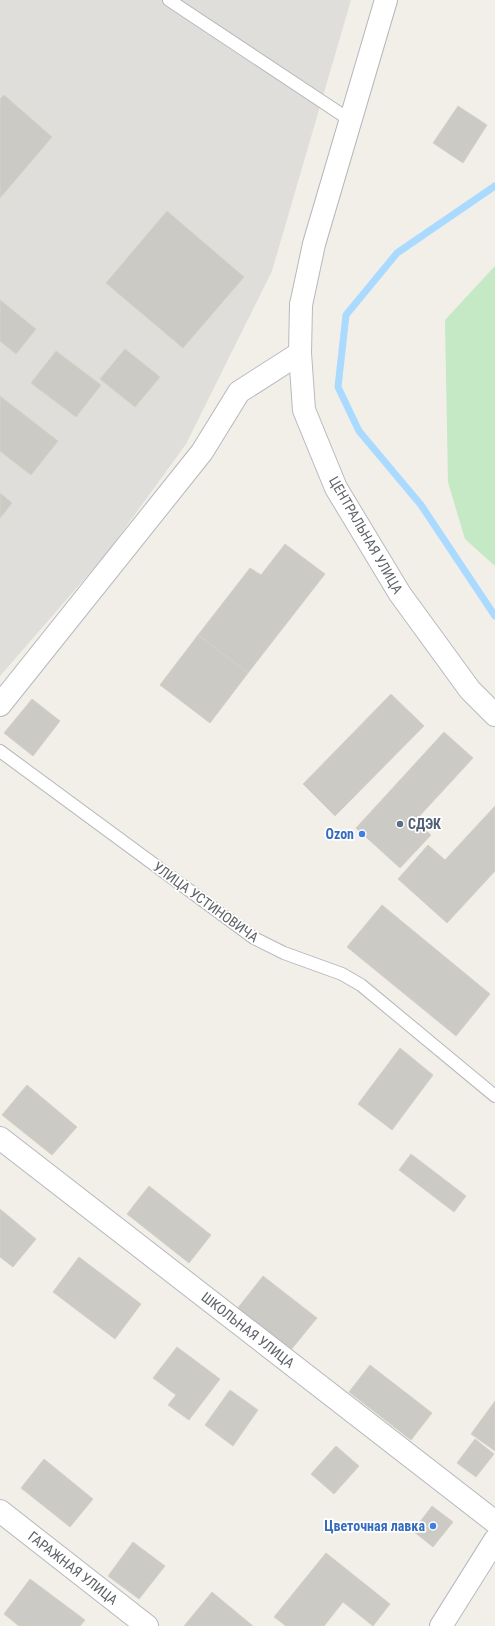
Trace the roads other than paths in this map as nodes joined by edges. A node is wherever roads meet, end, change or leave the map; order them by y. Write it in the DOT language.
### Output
graph roads {
  1 [pos="169,0"];
  2 [pos="386,0"];
  3 [pos="350,120"];
  4 [pos="300,353"];
  5 [pos="0,705"];
  6 [pos="495,715"];
  7 [pos="0,751"];
  8 [pos="495,1096"];
  9 [pos="0,1138"];
  10 [pos="0,1511"];
  11 [pos="495,1522"];
  12 [pos="495,1540"];
  13 [pos="147,1626"];
  14 [pos="441,1626"];
  1 -- 3 [label="lane"];
  2 -- 3 [label="street, ЦЕНТРАЛЬНАЯ УЛИЦА"];
  3 -- 4 [label="street, ЦЕНТРАЛЬНАЯ УЛИЦА"];
  4 -- 5 [label="street"];
  4 -- 6 [label="street, ЦЕНТРАЛЬНАЯ УЛИЦА"];
  7 -- 8 [label="lane, УЛИЦА УСТИНОВИЧА"];
  9 -- 11 [label="street, ШКОЛЬНАЯ УЛИЦА"];
  10 -- 13 [label="street, ГАРАЖНАЯ УЛИЦА"];
  12 -- 14 [label="street"];
}
